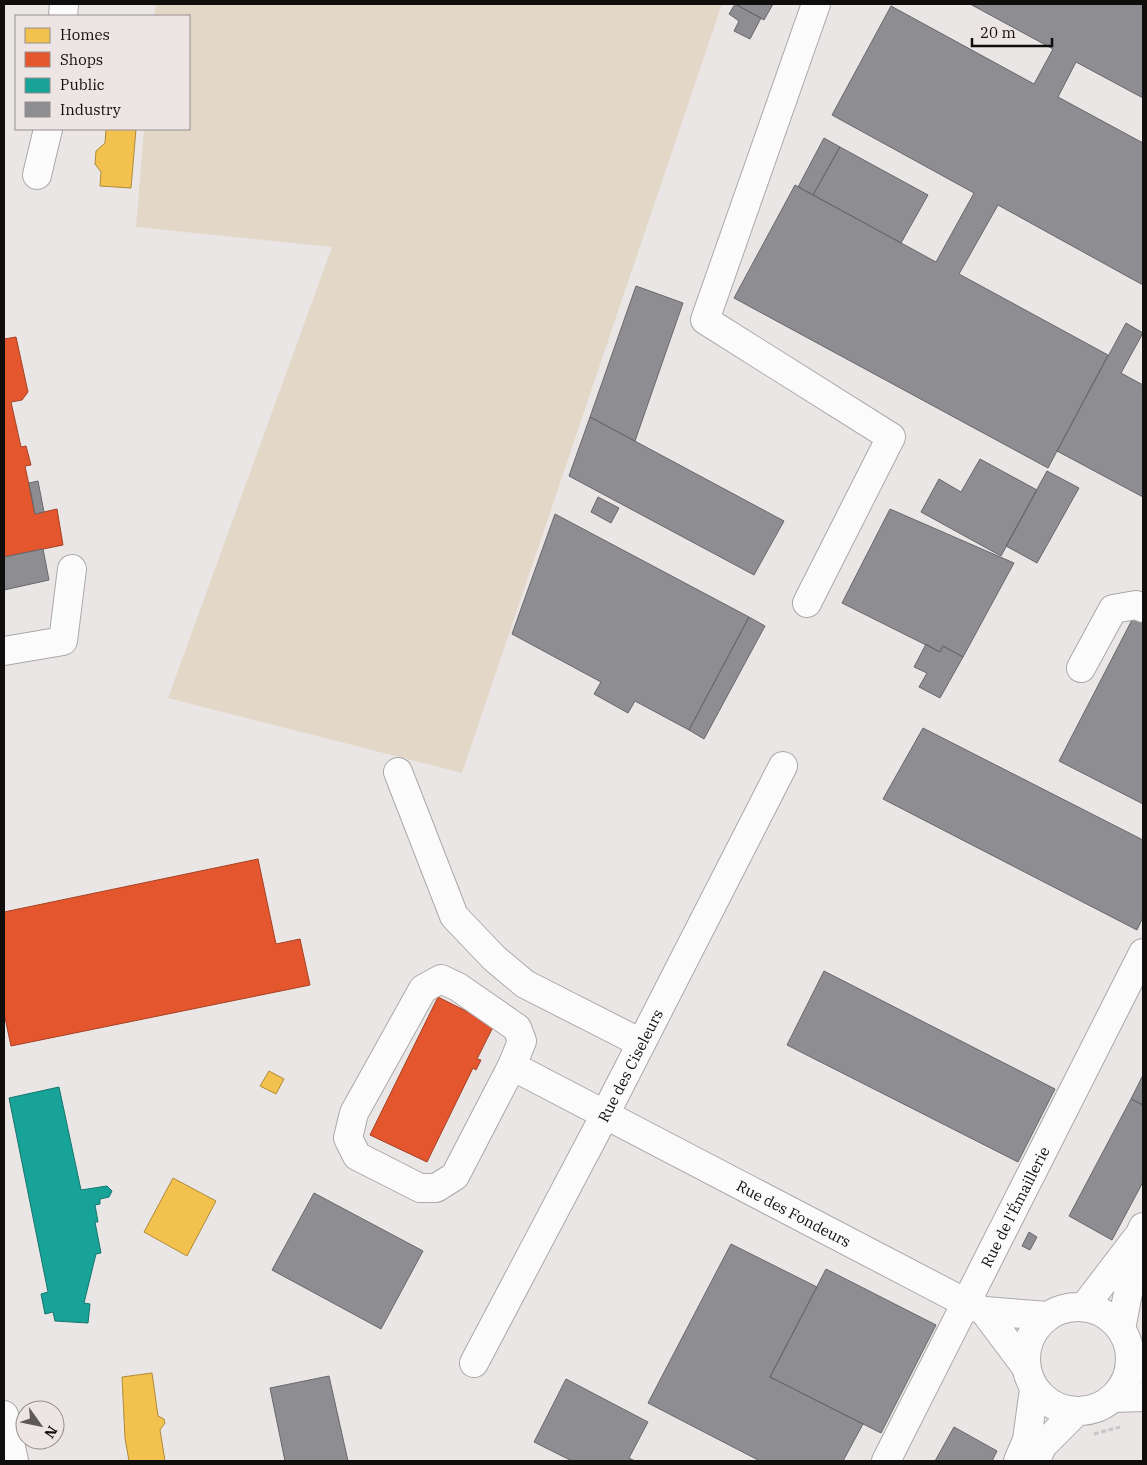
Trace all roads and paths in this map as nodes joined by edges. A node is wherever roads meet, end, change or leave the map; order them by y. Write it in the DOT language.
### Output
graph roads {
  1 [pos="816,4"];
  2 [pos="48,130"];
  3 [pos="37,175"];
  4 [pos="72,569"];
  5 [pos="807,603"];
  6 [pos="1143,608"];
  7 [pos="4,651"];
  8 [pos="1081,668"];
  9 [pos="783,766"];
  10 [pos="398,772"];
  11 [pos="1143,953"];
  12 [pos="641,1043"];
  13 [pos="512,1066"];
  14 [pos="605,1114"];
  15 [pos="1141,1232"];
  16 [pos="975,1307"];
  17 [pos="1084,1307"];
  18 [pos="1048,1316"];
  19 [pos="1121,1329"];
  20 [pos="474,1363"];
  21 [pos="1137,1363"];
  22 [pos="1030,1378"];
  23 [pos="1143,1397"];
  24 [pos="1114,1398"];
  25 [pos="1076,1412"];
  26 [pos="4,1415"];
  27 [pos="1128,1424"];
  28 [pos="1090,1436"];
  29 [pos="14,1461"];
  30 [pos="886,1461"];
  31 [pos="1018,1461"];
  32 [pos="1035,1461"];
  1 -- 5 [label="street"];
  2 -- 3 [label="street"];
  4 -- 7 [label="street"];
  6 -- 8 [label="street"];
  9 -- 12 [label="street, Rue des Ciseleurs"];
  10 -- 12 [label="street"];
  11 -- 16 [label="street, Rue de l'Émaillerie"];
  12 -- 14 [label="street, Rue des Ciseleurs"];
  13 -- 13 [label="street"];
  13 -- 14 [label="street, Rue des Fondeurs"];
  14 -- 16 [label="street, Rue des Fondeurs"];
  14 -- 20 [label="street, Rue des Ciseleurs"];
  15 -- 17 [label="street"];
  15 -- 19 [label="street"];
  16 -- 18 [label="street"];
  16 -- 22 [label="street"];
  16 -- 30 [label="street, Rue de l'Émaillerie"];
  17 -- 18 [label="street"];
  17 -- 19 [label="street"];
  18 -- 22 [label="street"];
  19 -- 21 [label="street"];
  21 -- 24 [label="street"];
  22 -- 25 [label="street"];
  22 -- 31 [label="street"];
  23 -- 24 [label="street"];
  24 -- 25 [label="street"];
  25 -- 32 [label="street"];
  26 -- 29 [label="street"];
  27 -- 28 [label="path"];
}
